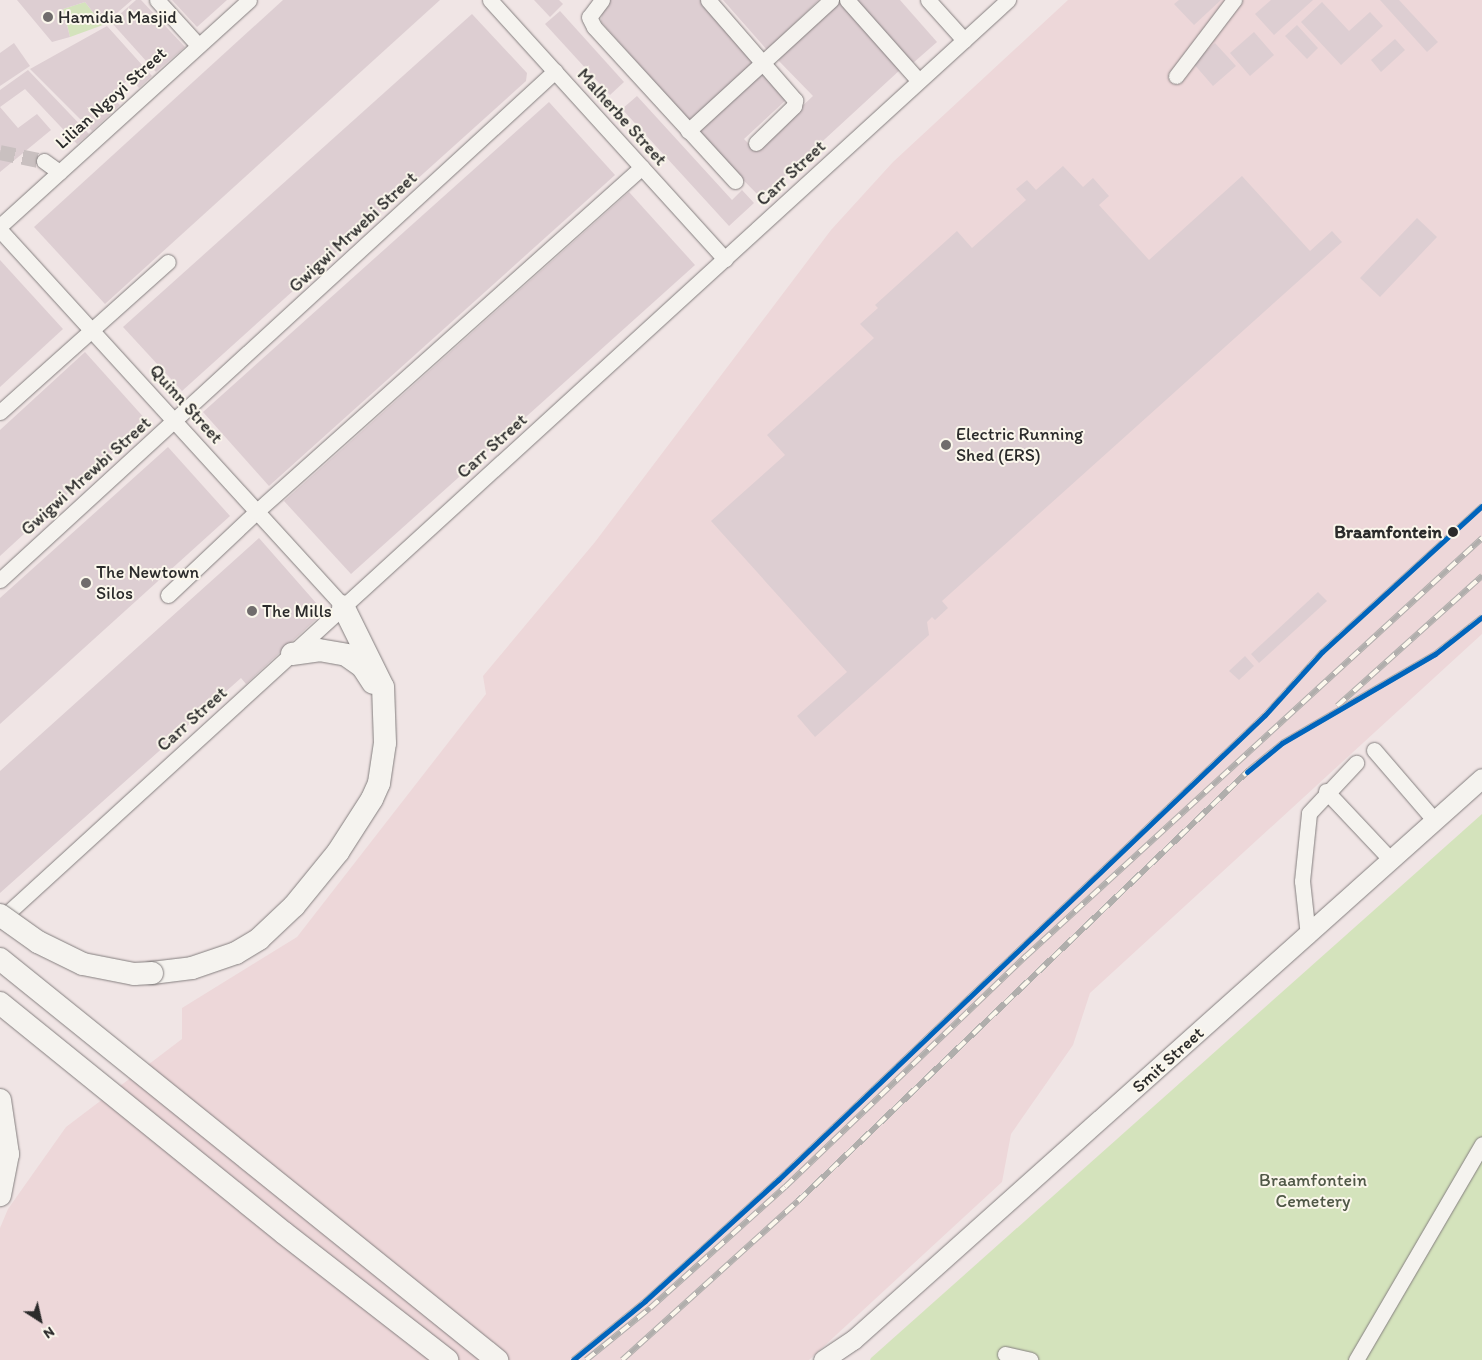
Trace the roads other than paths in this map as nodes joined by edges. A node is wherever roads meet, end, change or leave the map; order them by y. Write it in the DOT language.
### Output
graph roads {
  1 [pos="157,0"];
  2 [pos="248,0"];
  3 [pos="490,0"];
  4 [pos="602,0"];
  5 [pos="708,0"];
  6 [pos="831,0"];
  7 [pos="847,0"];
  8 [pos="928,0"];
  9 [pos="1008,0"];
  10 [pos="1234,0"];
  11 [pos="960,35"];
  12 [pos="198,45"];
  13 [pos="764,61"];
  14 [pos="555,71"];
  15 [pos="1176,76"];
  16 [pos="919,81"];
  17 [pos="688,131"];
  18 [pos="756,143"];
  19 [pos="44,160"];
  20 [pos="642,167"];
  21 [pos="59,172"];
  22 [pos="735,181"];
  23 [pos="0,226"];
  24 [pos="0,230"];
  25 [pos="725,259"];
  26 [pos="168,262"];
  27 [pos="93,329"];
  28 [pos="0,412"];
  29 [pos="176,420"];
  30 [pos="257,511"];
  31 [pos="0,580"];
  32 [pos="168,595"];
  33 [pos="344,606"];
  34 [pos="292,654"];
  35 [pos="385,700"];
  36 [pos="1374,750"];
  37 [pos="1356,763"];
  38 [pos="1482,778"];
  39 [pos="1326,791"];
  40 [pos="1435,821"];
  41 [pos="1392,861"];
  42 [pos="0,915"];
  43 [pos="0,920"];
  44 [pos="1308,936"];
  45 [pos="0,960"];
  46 [pos="0,1003"];
  47 [pos="0,1100"];
  48 [pos="1482,1144"];
  49 [pos="0,1194"];
  50 [pos="853,1340"];
  51 [pos="1005,1354"];
  52 [pos="448,1360"];
  53 [pos="497,1360"];
  54 [pos="823,1360"];
  55 [pos="840,1360"];
  56 [pos="1030,1360"];
  57 [pos="1356,1360"];
  1 -- 12 [label="street"];
  2 -- 12 [label="street, Lilian Ngoyi Street"];
  3 -- 14 [label="street, Malherbe Street"];
  4 -- 17 [label="street"];
  5 -- 13 [label="street"];
  6 -- 13 [label="street"];
  7 -- 16 [label="street"];
  8 -- 11 [label="street"];
  9 -- 11 [label="street, Carr Street"];
  10 -- 15 [label="street"];
  11 -- 16 [label="street, Carr Street"];
  12 -- 21 [label="street, Lilian Ngoyi Street"];
  13 -- 17 [label="street"];
  13 -- 18 [label="street"];
  14 -- 20 [label="street, Malherbe Street"];
  14 -- 29 [label="street, Gwigwi Mrwebi Street"];
  16 -- 25 [label="street, Carr Street"];
  17 -- 22 [label="street"];
  19 -- 21 [label="street"];
  20 -- 25 [label="street, Malherbe Street"];
  20 -- 30 [label="street"];
  21 -- 23 [label="street, Lilian Ngoyi Street"];
  24 -- 27 [label="street, Quinn Street"];
  25 -- 33 [label="street, Carr Street"];
  26 -- 27 [label="street"];
  27 -- 28 [label="street"];
  27 -- 29 [label="street, Quinn Street"];
  29 -- 30 [label="street, Quinn Street"];
  29 -- 31 [label="street, Gwigwi Mrewbi Street"];
  30 -- 32 [label="street"];
  30 -- 33 [label="street, Quinn Street"];
  33 -- 34 [label="street, Carr Street"];
  33 -- 35 [label="highway"];
  34 -- 35 [label="highway"];
  34 -- 43 [label="street, Carr Street"];
  35 -- 42 [label="highway, bridge"];
  36 -- 40 [label="street"];
  37 -- 39 [label="street"];
  38 -- 40 [label="main road, Smit Street"];
  39 -- 41 [label="street"];
  39 -- 44 [label="street"];
  40 -- 41 [label="main road, Smit Street"];
  41 -- 44 [label="main road, Smit Street"];
  44 -- 50 [label="main road, Smit Street"];
  45 -- 53 [label="highway"];
  46 -- 52 [label="highway"];
  47 -- 49 [label="highway"];
  48 -- 57 [label="street"];
  50 -- 54 [label="main road, Smit Street"];
  50 -- 55 [label="main road, Smit Street"];
  51 -- 56 [label="street"];
}
